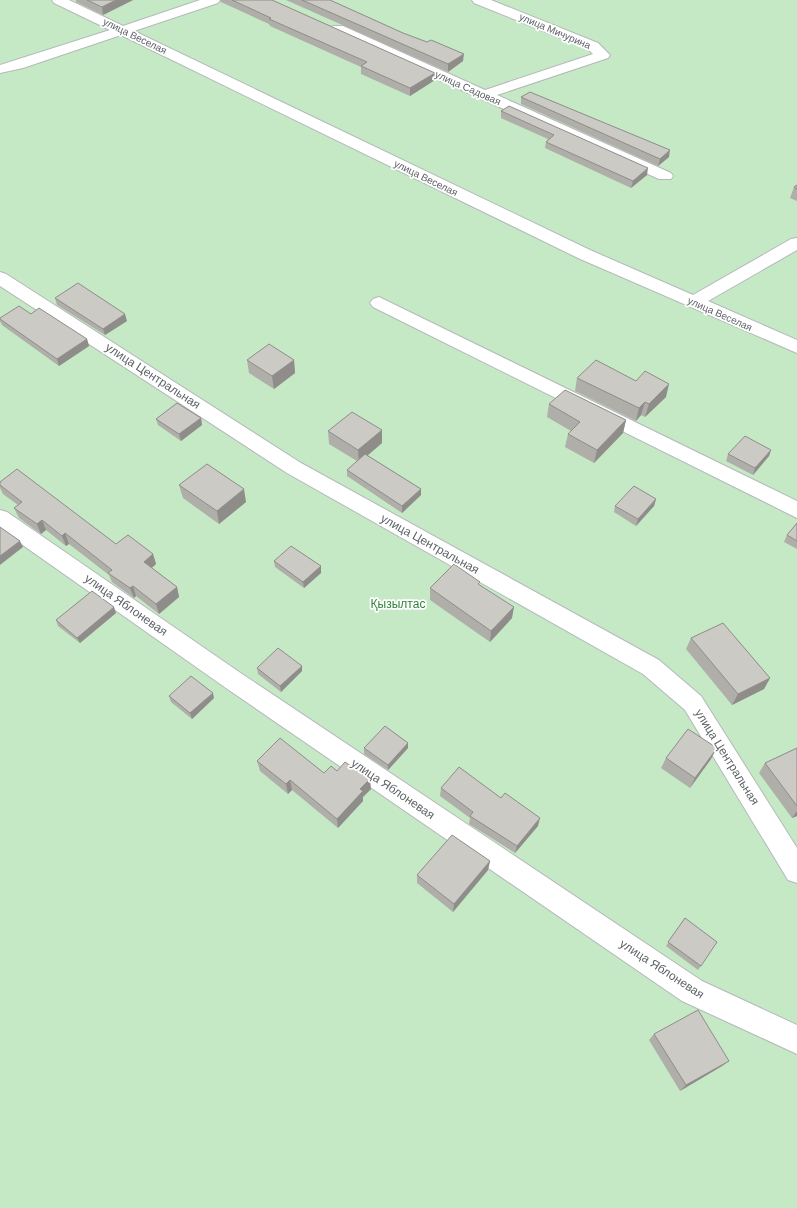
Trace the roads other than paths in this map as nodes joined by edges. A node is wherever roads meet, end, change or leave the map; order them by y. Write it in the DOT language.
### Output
graph roads {
  1 [pos="59,0"];
  2 [pos="213,0"];
  3 [pos="479,0"];
  4 [pos="328,25"];
  5 [pos="122,30"];
  6 [pos="0,69"];
  7 [pos="484,95"];
  8 [pos="665,176"];
  9 [pos="797,243"];
  10 [pos="0,278"];
  11 [pos="693,302"];
  12 [pos="379,303"];
  13 [pos="797,347"];
  14 [pos="797,510"];
  15 [pos="0,518"];
  16 [pos="797,871"];
  17 [pos="797,1040"];
  1 -- 5 [label="street, улица Веселая"];
  2 -- 5 [label="street"];
  3 -- 7 [label="street, улица Мичурина"];
  4 -- 7 [label="street, улица Садовая"];
  5 -- 6 [label="street"];
  5 -- 11 [label="street, улица Веселая"];
  7 -- 8 [label="street, улица Садовая"];
  9 -- 11 [label="street"];
  10 -- 16 [label="street, улица Центральная"];
  11 -- 13 [label="street, улица Веселая"];
  12 -- 14 [label="street"];
  15 -- 17 [label="street, улица Яблоневая"];
}
